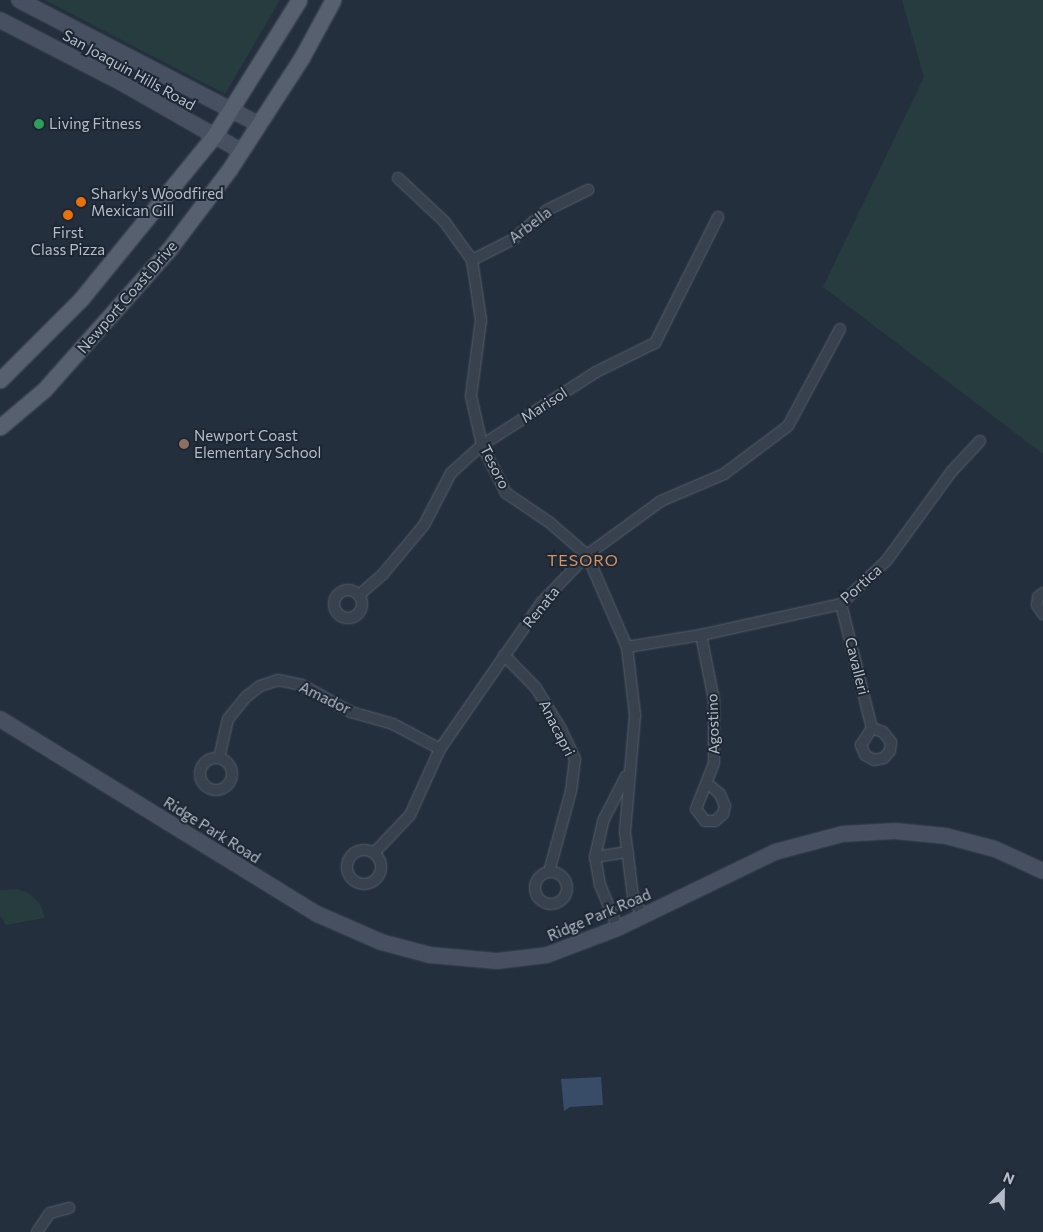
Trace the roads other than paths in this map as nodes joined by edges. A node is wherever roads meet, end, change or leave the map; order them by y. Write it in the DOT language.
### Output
graph roads {
  1 [pos="19,0"];
  2 [pos="299,0"];
  3 [pos="333,0"];
  4 [pos="0,20"];
  5 [pos="232,110"];
  6 [pos="258,124"];
  7 [pos="214,136"];
  8 [pos="241,151"];
  9 [pos="398,178"];
  10 [pos="588,190"];
  11 [pos="718,217"];
  12 [pos="472,260"];
  13 [pos="840,329"];
  14 [pos="0,380"];
  15 [pos="0,427"];
  16 [pos="980,441"];
  17 [pos="482,445"];
  18 [pos="586,555"];
  19 [pos="1043,593"];
  20 [pos="359,595"];
  21 [pos="841,604"];
  22 [pos="1043,614"];
  23 [pos="702,635"];
  24 [pos="627,647"];
  25 [pos="504,655"];
  26 [pos="0,719"];
  27 [pos="872,728"];
  28 [pos="440,749"];
  29 [pos="219,758"];
  30 [pos="628,770"];
  31 [pos="708,784"];
  32 [pos="628,852"];
  33 [pos="374,854"];
  34 [pos="595,857"];
  35 [pos="1043,871"];
  36 [pos="550,872"];
  37 [pos="642,915"];
  38 [pos="618,928"];
  39 [pos="69,1208"];
  40 [pos="37,1232"];
  1 -- 5 [label="street, San Joaquin Hills Road"];
  2 -- 5 [label="main road"];
  3 -- 6 [label="main road, Newport Coast Drive"];
  4 -- 7 [label="street, San Joaquin Hills Road"];
  5 -- 6 [label="street, San Joaquin Hills Road"];
  5 -- 7 [label="main road"];
  6 -- 8 [label="main road, Newport Coast Drive"];
  7 -- 8 [label="street, San Joaquin Hills Road"];
  7 -- 14 [label="main road"];
  8 -- 15 [label="main road, Newport Coast Drive"];
  9 -- 12 [label="street, Tesoro"];
  10 -- 12 [label="street, Arbella"];
  11 -- 17 [label="street, Marisol"];
  12 -- 17 [label="street, Tesoro"];
  13 -- 18 [label="street, Renata"];
  16 -- 21 [label="street, Portica"];
  17 -- 18 [label="street, Tesoro"];
  17 -- 20 [label="street, Marisol"];
  18 -- 24 [label="street, Tesoro"];
  18 -- 25 [label="street, Renata"];
  19 -- 22 [label="street"];
  21 -- 23 [label="street, Portica"];
  21 -- 27 [label="street, Cavalleri"];
  23 -- 24 [label="street, Portica"];
  23 -- 31 [label="street, Agostino"];
  24 -- 30 [label="street, Tesoro"];
  25 -- 28 [label="street, Renata"];
  25 -- 36 [label="street, Anacapri"];
  26 -- 38 [label="street, Ridge Park Road"];
  28 -- 29 [label="street, Amador"];
  28 -- 33 [label="street, Renata"];
  30 -- 32 [label="street, Tesoro"];
  30 -- 34 [label="street, Tesoro"];
  32 -- 34 [label="street"];
  32 -- 37 [label="street, Tesoro"];
  34 -- 38 [label="street, Tesoro"];
  35 -- 37 [label="street, Ridge Park Road"];
  37 -- 38 [label="street, Ridge Park Road"];
  39 -- 40 [label="street"];
}
